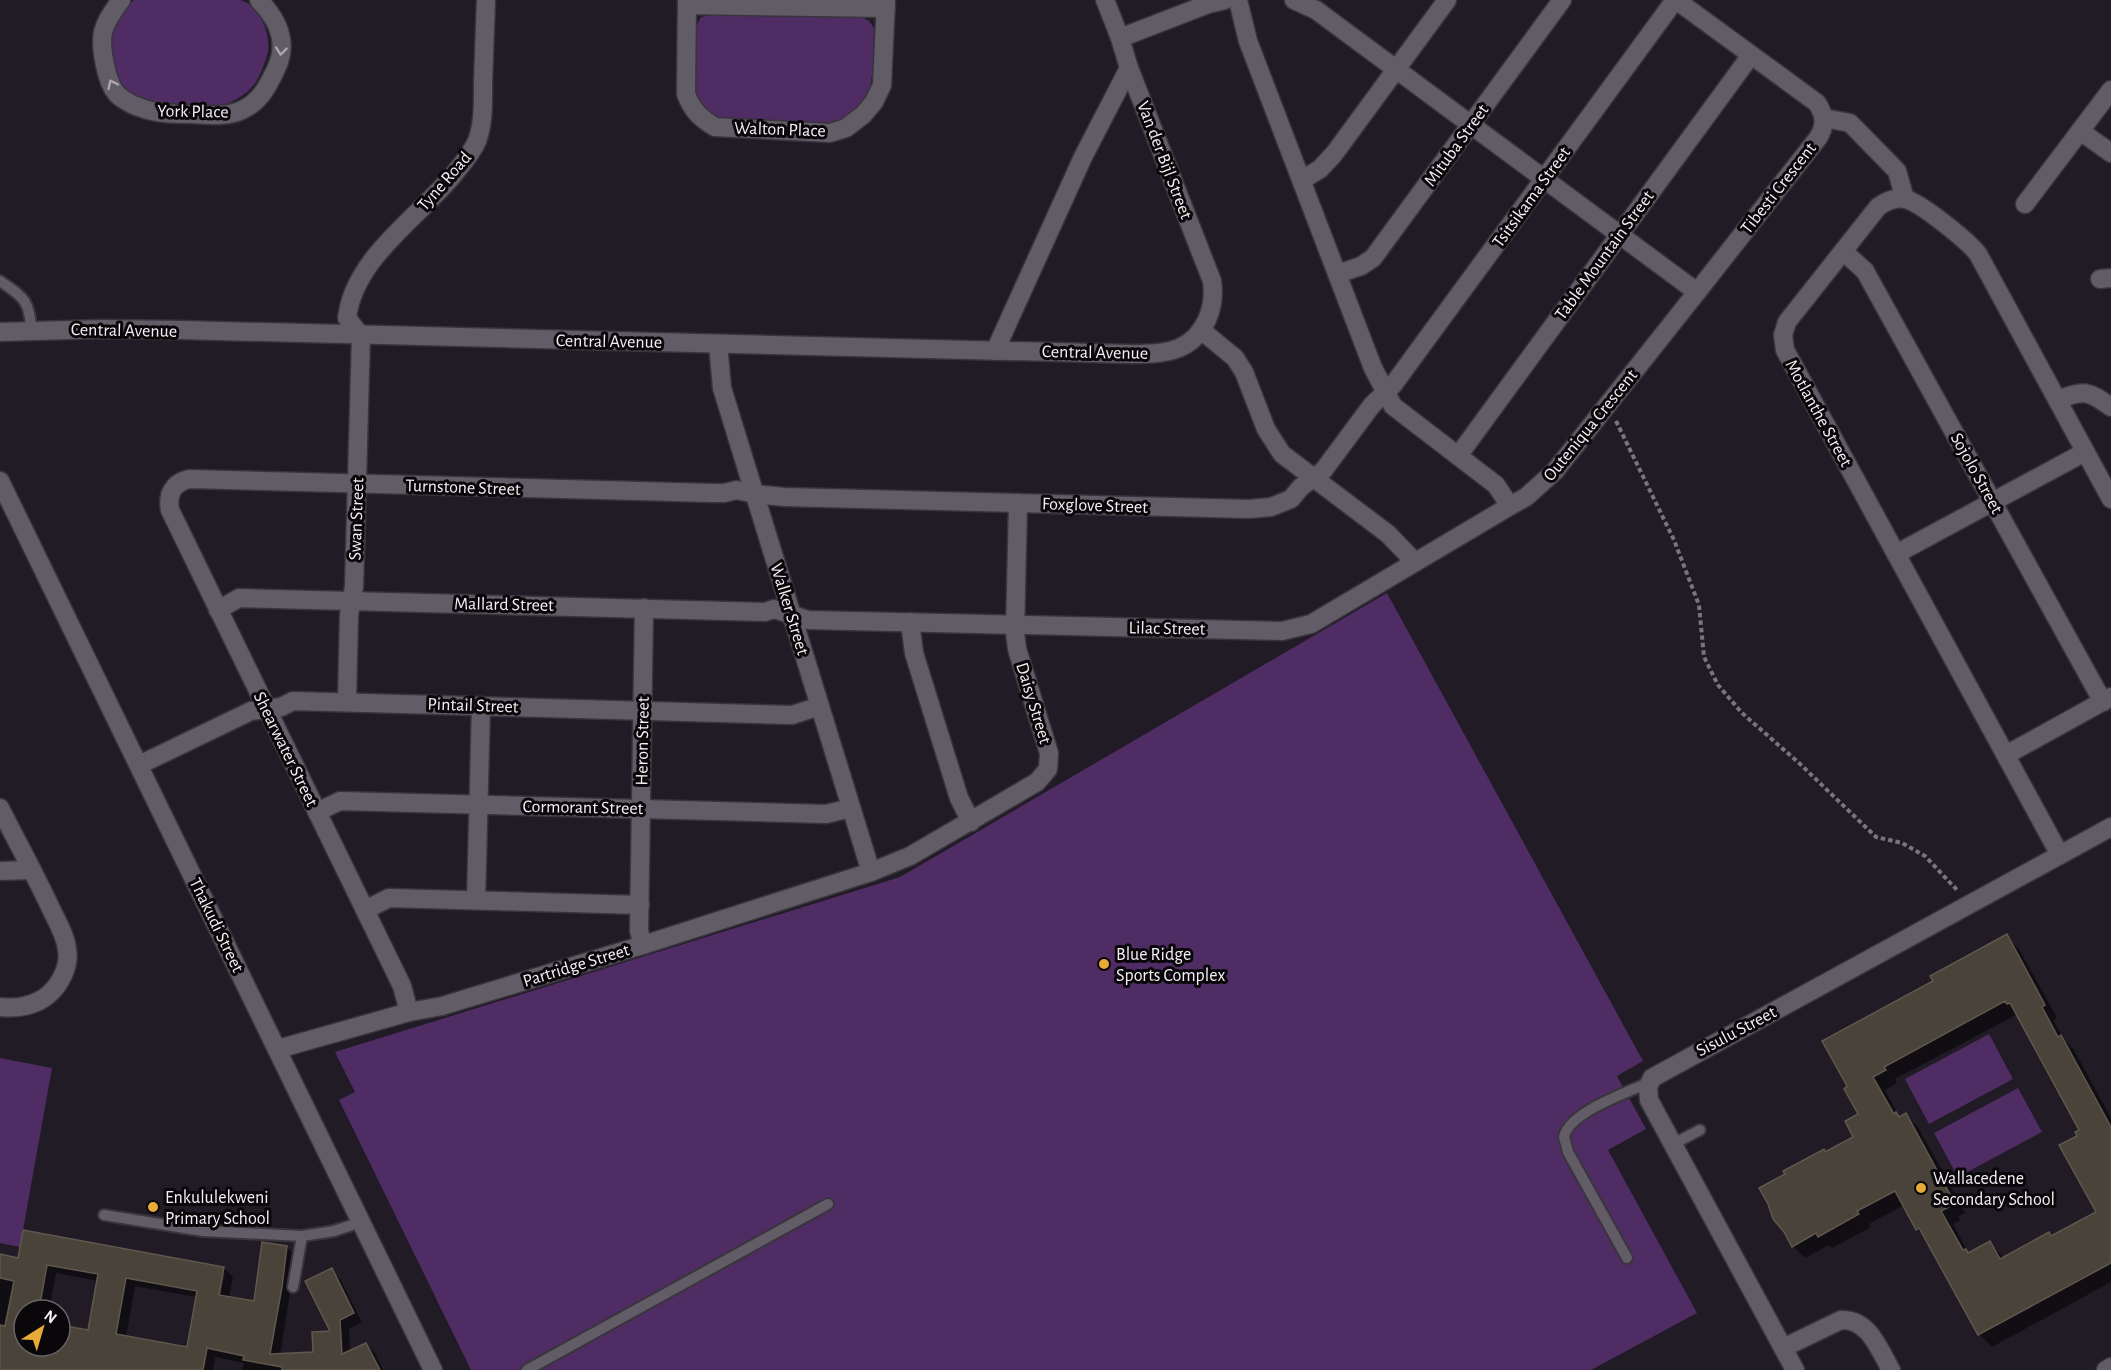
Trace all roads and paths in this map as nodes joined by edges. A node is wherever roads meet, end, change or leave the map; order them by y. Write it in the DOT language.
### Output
graph roads {
  1 [pos="121,0"];
  2 [pos="259,0"];
  3 [pos="486,0"];
  4 [pos="1105,0"];
  5 [pos="1224,0"];
  6 [pos="1238,0"];
  7 [pos="1294,0"];
  8 [pos="1447,0"];
  9 [pos="1562,0"];
  10 [pos="1676,0"];
  11 [pos="687,2"];
  12 [pos="886,4"];
  13 [pos="1120,38"];
  14 [pos="1751,55"];
  15 [pos="1129,68"];
  16 [pos="1396,69"];
  17 [pos="2111,90"];
  18 [pos="1824,118"];
  19 [pos="1471,124"];
  20 [pos="2080,131"];
  21 [pos="2111,153"];
  22 [pos="1544,179"];
  23 [pos="1302,180"];
  24 [pos="1905,199"];
  25 [pos="2025,204"];
  26 [pos="1620,234"];
  27 [pos="1843,250"];
  28 [pos="1337,274"];
  29 [pos="0,281"];
  30 [pos="1697,292"];
  31 [pos="1204,325"];
  32 [pos="31,330"];
  33 [pos="0,332"];
  34 [pos="361,336"];
  35 [pos="718,344"];
  36 [pos="995,351"];
  37 [pos="1386,392"];
  38 [pos="2058,400"];
  39 [pos="2111,407"];
  40 [pos="1605,408"];
  41 [pos="2085,452"];
  42 [pos="1458,456"];
  43 [pos="1313,478"];
  44 [pos="0,481"];
  45 [pos="357,484"];
  46 [pos="173,488"];
  47 [pos="755,494"];
  48 [pos="2111,499"];
  49 [pos="1992,502"];
  50 [pos="1018,503"];
  51 [pos="1510,506"];
  52 [pos="1896,554"];
  53 [pos="1415,562"];
  54 [pos="352,601"];
  55 [pos="644,608"];
  56 [pos="218,610"];
  57 [pos="791,614"];
  58 [pos="910,622"];
  59 [pos="1015,625"];
  60 [pos="2107,699"];
  61 [pos="347,701"];
  62 [pos="481,706"];
  63 [pos="820,706"];
  64 [pos="267,708"];
  65 [pos="642,710"];
  66 [pos="2006,755"];
  67 [pos="139,765"];
  68 [pos="478,805"];
  69 [pos="0,808"];
  70 [pos="851,808"];
  71 [pos="641,809"];
  72 [pos="317,812"];
  73 [pos="972,822"];
  74 [pos="2111,827"];
  75 [pos="2060,855"];
  76 [pos="32,870"];
  77 [pos="0,871"];
  78 [pos="871,872"];
  79 [pos="476,900"];
  80 [pos="640,905"];
  81 [pos="1967,906"];
  82 [pos="365,910"];
  83 [pos="643,945"];
  84 [pos="0,1007"];
  85 [pos="409,1012"];
  86 [pos="278,1049"];
  87 [pos="1650,1081"];
  88 [pos="1700,1130"];
  89 [pos="1673,1144"];
  90 [pos="828,1204"];
  91 [pos="104,1215"];
  92 [pos="361,1222"];
  93 [pos="302,1236"];
  94 [pos="1627,1258"];
  95 [pos="293,1287"];
  96 [pos="1784,1348"];
  97 [pos="2111,1367"];
  98 [pos="434,1370"];
  99 [pos="527,1370"];
  100 [pos="1795,1370"];
  101 [pos="1891,1370"];
  102 [pos="2106,1370"];
  2 -- 1 [label="street, York Place, one-way"];
  3 -- 34 [label="street, Tyne Road"];
  4 -- 13 [label="street, Van der Bijl Street"];
  5 -- 13 [label="street"];
  6 -- 23 [label="street"];
  7 -- 16 [label="street"];
  8 -- 16 [label="street"];
  9 -- 19 [label="street, Mituba Street"];
  10 -- 14 [label="street"];
  10 -- 22 [label="street, Tsitsikama Street"];
  11 -- 12 [label="street, Walton Place"];
  11 -- 12 [label="street, Walton Place"];
  13 -- 15 [label="street, Van der Bijl Street"];
  14 -- 18 [label="street"];
  14 -- 26 [label="street, Table Mountain Street"];
  15 -- 31 [label="street, Van der Bijl Street"];
  15 -- 36 [label="street"];
  16 -- 19 [label="street"];
  16 -- 23 [label="street"];
  17 -- 20 [label="street"];
  18 -- 24 [label="street"];
  18 -- 30 [label="street, Tibesti Crescent"];
  19 -- 22 [label="street"];
  19 -- 28 [label="street, Mituba Street"];
  20 -- 21 [label="street"];
  20 -- 25 [label="street"];
  22 -- 26 [label="street"];
  22 -- 37 [label="street, Tsitsikama Street"];
  23 -- 28 [label="street"];
  24 -- 27 [label="street, Motlanthe Street"];
  24 -- 38 [label="street"];
  26 -- 30 [label="street"];
  26 -- 42 [label="street, Table Mountain Street"];
  27 -- 49 [label="street, Sojolo Street"];
  27 -- 52 [label="street, Motlanthe Street"];
  28 -- 37 [label="street"];
  29 -- 32 [label="lane"];
  30 -- 40 [label="street, Outeniqua Crescent"];
  31 -- 36 [label="street, Central Avenue"];
  31 -- 43 [label="street"];
  32 -- 33 [label="street, Central Avenue"];
  32 -- 34 [label="street, Central Avenue"];
  34 -- 35 [label="street, Central Avenue"];
  34 -- 45 [label="street, Swan Street"];
  35 -- 36 [label="street, Central Avenue"];
  35 -- 47 [label="street, Walker Street"];
  37 -- 42 [label="street"];
  37 -- 43 [label="street, Foxglove Street"];
  38 -- 39 [label="street"];
  38 -- 41 [label="street"];
  40 -- 51 [label="street, Outeniqua Crescent"];
  40 -- 81 [label="path"];
  41 -- 48 [label="street"];
  41 -- 49 [label="street"];
  42 -- 51 [label="street"];
  43 -- 50 [label="street, Foxglove Street"];
  43 -- 53 [label="street"];
  44 -- 67 [label="street, Thakudi Street"];
  45 -- 46 [label="street, Turnstone Street"];
  45 -- 47 [label="street, Turnstone Street"];
  45 -- 54 [label="street, Swan Street"];
  46 -- 56 [label="street, Shearwater Street"];
  47 -- 50 [label="street, Foxglove Street"];
  47 -- 57 [label="street, Walker Street"];
  49 -- 52 [label="street"];
  49 -- 60 [label="street, Sojolo Street"];
  50 -- 59 [label="street, Daisy Street"];
  51 -- 53 [label="street, Lilac Street"];
  52 -- 66 [label="street, Motlanthe Street"];
  53 -- 59 [label="street, Lilac Street"];
  54 -- 55 [label="street, Mallard Street"];
  54 -- 56 [label="street, Mallard Street"];
  54 -- 61 [label="street, Swan Street"];
  55 -- 57 [label="street, Mallard Street"];
  55 -- 65 [label="street, Heron Street"];
  56 -- 64 [label="street, Shearwater Street"];
  57 -- 58 [label="street, Lilac Street"];
  57 -- 63 [label="street, Walker Street"];
  58 -- 59 [label="street, Lilac Street"];
  58 -- 73 [label="street"];
  59 -- 73 [label="street, Daisy Street"];
  60 -- 66 [label="street"];
  61 -- 62 [label="street, Pintail Street"];
  61 -- 64 [label="street, Pintail Street"];
  62 -- 65 [label="street, Pintail Street"];
  62 -- 68 [label="street"];
  63 -- 65 [label="street, Pintail Street"];
  63 -- 70 [label="street, Walker Street"];
  64 -- 67 [label="street, Pintail Street"];
  64 -- 72 [label="street, Shearwater Street"];
  65 -- 71 [label="street, Heron Street"];
  66 -- 75 [label="street, Motlanthe Street"];
  67 -- 86 [label="street, Thakudi Street"];
  68 -- 71 [label="street, Cormorant Street"];
  68 -- 72 [label="street, Cormorant Street"];
  68 -- 79 [label="street"];
  69 -- 76 [label="street"];
  70 -- 71 [label="street, Cormorant Street"];
  70 -- 78 [label="street, Walker Street"];
  71 -- 80 [label="street, Heron Street"];
  72 -- 82 [label="street, Shearwater Street"];
  73 -- 78 [label="street, Daisy Street"];
  74 -- 75 [label="street, Sisulu Street"];
  75 -- 81 [label="street, Sisulu Street"];
  76 -- 77 [label="street"];
  76 -- 84 [label="street"];
  78 -- 83 [label="street, Partridge Street"];
  79 -- 80 [label="street"];
  79 -- 82 [label="street"];
  80 -- 83 [label="street, Heron Street"];
  81 -- 87 [label="street, Sisulu Street"];
  82 -- 85 [label="street, Shearwater Street"];
  83 -- 85 [label="street, Partridge Street"];
  85 -- 86 [label="street, Partridge Street"];
  86 -- 92 [label="street, Thakudi Street"];
  87 -- 89 [label="street"];
  87 -- 94 [label="lane"];
  88 -- 89 [label="lane"];
  89 -- 96 [label="street"];
  90 -- 99 [label="lane"];
  91 -- 93 [label="lane"];
  92 -- 93 [label="lane"];
  92 -- 98 [label="street, Thakudi Street"];
  93 -- 95 [label="lane"];
  96 -- 100 [label="street"];
  96 -- 101 [label="street"];
  97 -- 102 [label="street"];
}
